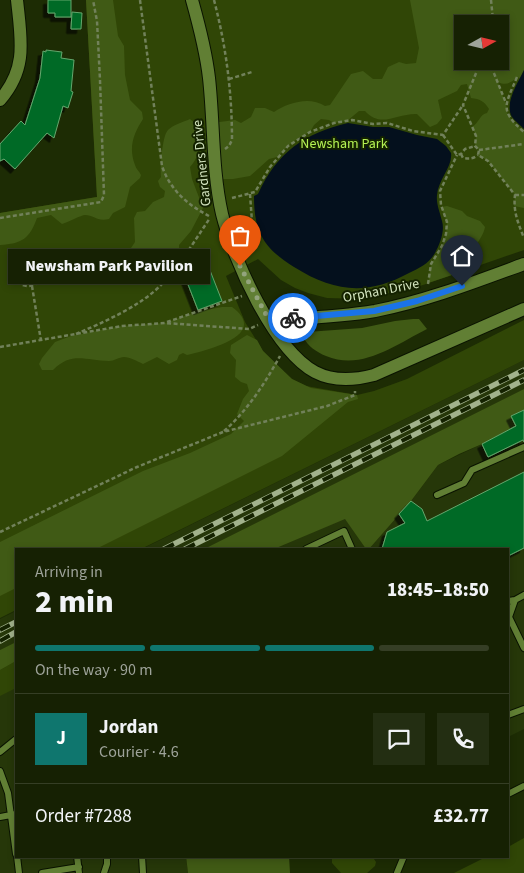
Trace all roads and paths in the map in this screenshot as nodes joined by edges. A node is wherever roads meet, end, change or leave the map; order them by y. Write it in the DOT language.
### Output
graph roads {
  1 [pos="17,0"];
  2 [pos="93,0"];
  3 [pos="140,0"];
  4 [pos="192,0"];
  5 [pos="214,0"];
  6 [pos="491,0"];
  7 [pos="493,15"];
  8 [pos="477,70"];
  9 [pos="493,70"];
  10 [pos="252,72"];
  11 [pos="518,77"];
  12 [pos="229,79"];
  13 [pos="0,100"];
  14 [pos="506,104"];
  15 [pos="463,105"];
  16 [pos="524,132"];
  17 [pos="443,135"];
  18 [pos="524,144"];
  19 [pos="475,146"];
  20 [pos="479,150"];
  21 [pos="214,151"];
  22 [pos="459,155"];
  23 [pos="478,155"];
  24 [pos="250,194"];
  25 [pos="524,194"];
  26 [pos="515,195"];
  27 [pos="220,200"];
  28 [pos="217,215"];
  29 [pos="0,218"];
  30 [pos="524,238"];
  31 [pos="258,239"];
  32 [pos="524,264"];
  33 [pos="32,285"];
  34 [pos="253,292"];
  35 [pos="431,296"];
  36 [pos="524,309"];
  37 [pos="269,320"];
  38 [pos="165,323"];
  39 [pos="70,336"];
  40 [pos="41,341"];
  41 [pos="285,346"];
  42 [pos="0,347"];
  43 [pos="355,380"];
  44 [pos="223,432"];
  45 [pos="524,447"];
  46 [pos="437,495"];
  47 [pos="0,532"];
  48 [pos="308,548"];
  49 [pos="352,548"];
  50 [pos="524,595"];
  51 [pos="511,600"];
  52 [pos="524,648"];
  53 [pos="524,709"];
  54 [pos="509,715"];
  55 [pos="15,740"];
  56 [pos="0,752"];
  57 [pos="0,771"];
  58 [pos="524,786"];
  59 [pos="509,794"];
  60 [pos="13,815"];
  61 [pos="0,817"];
  62 [pos="15,842"];
  63 [pos="16,858"];
  64 [pos="108,858"];
  65 [pos="108,858"];
  66 [pos="142,858"];
  67 [pos="403,858"];
  68 [pos="79,870"];
  69 [pos="19,873"];
  70 [pos="42,873"];
  71 [pos="104,873"];
  72 [pos="111,873"];
  73 [pos="144,873"];
  74 [pos="397,873"];
  1 -- 13 [label="street"];
  2 -- 29 [label="path"];
  3 -- 28 [label="path"];
  4 -- 21 [label="street, Gardners Drive"];
  5 -- 12 [label="path"];
  6 -- 7 [label="path"];
  8 -- 15 [label="path"];
  9 -- 14 [label="path"];
  10 -- 12 [label="path"];
  11 -- 14 [label="path"];
  12 -- 21 [label="path"];
  14 -- 16 [label="path"];
  15 -- 17 [label="path"];
  15 -- 19 [label="path"];
  17 -- 22 [label="path"];
  17 -- 24 [label="path"];
  18 -- 20 [label="path"];
  19 -- 20 [label="path"];
  19 -- 22 [label="path"];
  20 -- 23 [label="path"];
  21 -- 27 [label="street, Gardners Drive"];
  22 -- 23 [label="path"];
  22 -- 35 [label="path"];
  23 -- 26 [label="path"];
  24 -- 27 [label="path"];
  24 -- 31 [label="path"];
  25 -- 26 [label="path"];
  26 -- 30 [label="path"];
  27 -- 28 [label="street, Gardners Drive"];
  28 -- 34 [label="street, Gardners Drive"];
  28 -- 39 [label="path"];
  32 -- 35 [label="street, Orphan Drive"];
  33 -- 33 [label="path"];
  33 -- 40 [label="path"];
  34 -- 37 [label="street, Gardners Drive"];
  34 -- 38 [label="path"];
  35 -- 37 [label="street, Orphan Drive"];
  36 -- 43 [label="street, Gardners Drive"];
  37 -- 38 [label="path"];
  37 -- 41 [label="street, Gardners Drive"];
  38 -- 39 [label="path"];
  39 -- 40 [label="path"];
  40 -- 42 [label="path"];
  41 -- 43 [label="street, Gardners Drive"];
  41 -- 44 [label="path"];
  43 -- 44 [label="path"];
  44 -- 47 [label="path"];
  45 -- 46 [label="lane"];
  48 -- 49 [label="lane"];
  50 -- 51 [label="lane"];
  51 -- 52 [label="lane"];
  53 -- 54 [label="lane"];
  55 -- 56 [label="lane"];
  57 -- 60 [label="lane"];
  58 -- 59 [label="lane"];
  60 -- 61 [label="lane"];
  60 -- 62 [label="lane"];
  63 -- 69 [label="lane"];
  64 -- 71 [label="lane"];
  65 -- 72 [label="lane"];
  66 -- 73 [label="lane"];
  67 -- 74 [label="lane"];
  68 -- 70 [label="lane"];
}
